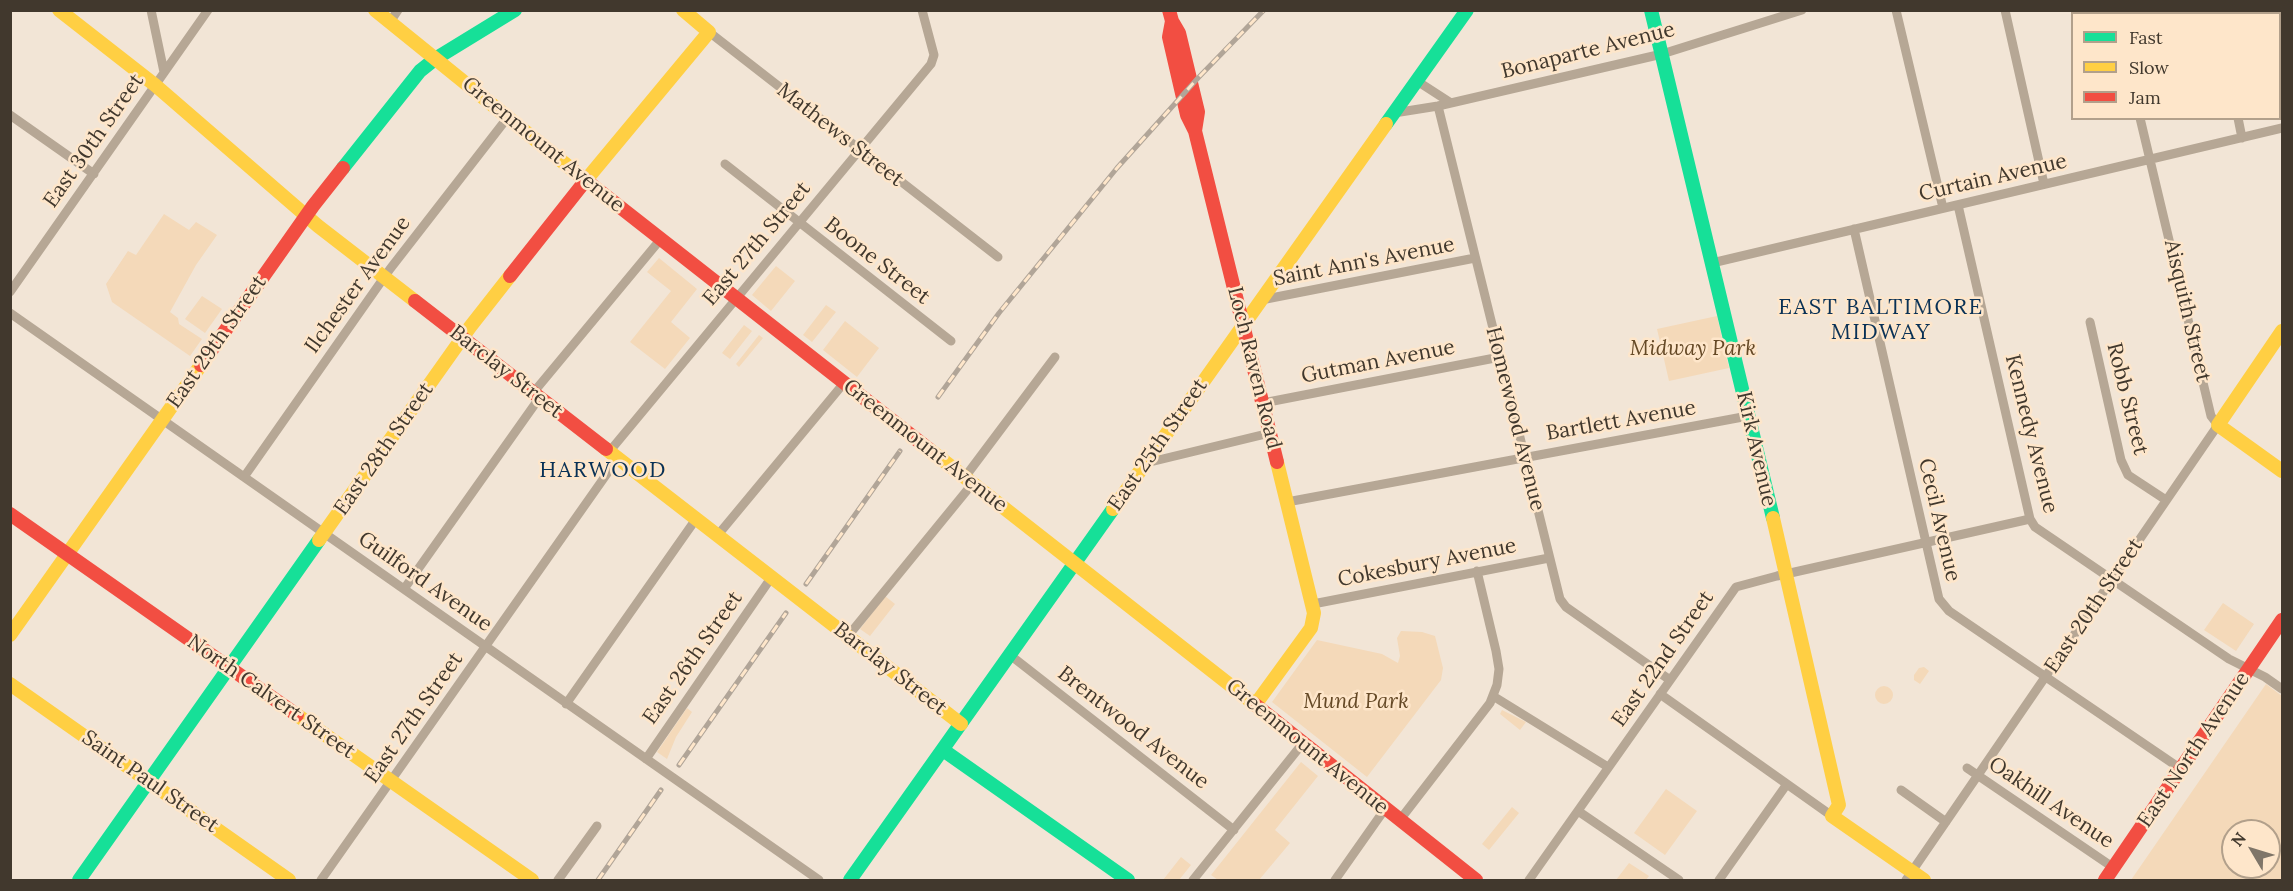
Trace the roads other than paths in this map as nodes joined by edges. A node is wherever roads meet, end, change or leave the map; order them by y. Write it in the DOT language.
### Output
graph roads {
  1 [pos="59,10"];
  2 [pos="151,10"];
  3 [pos="208,10"];
  4 [pos="375,10"];
  5 [pos="515,10"];
  6 [pos="683,10"];
  7 [pos="922,10"];
  8 [pos="1467,10"];
  9 [pos="1651,10"];
  10 [pos="1802,10"];
  11 [pos="1896,10"];
  12 [pos="2005,10"];
  13 [pos="1776,14"];
  14 [pos="394,16"];
  15 [pos="1171,16"];
  16 [pos="710,32"];
  17 [pos="1662,54"];
  18 [pos="435,59"];
  19 [pos="164,72"];
  20 [pos="1418,81"];
  21 [pos="155,85"];
  22 [pos="1451,102"];
  23 [pos="1438,106"];
  24 [pos="1394,113"];
  25 [pos="10,115"];
  26 [pos="508,117"];
  27 [pos="2140,120"];
  28 [pos="2238,120"];
  29 [pos="2283,128"];
  30 [pos="2242,138"];
  31 [pos="859,150"];
  32 [pos="2150,159"];
  33 [pos="725,164"];
  34 [pos="94,174"];
  35 [pos="586,180"];
  36 [pos="2044,184"];
  37 [pos="1958,205"];
  38 [pos="1943,208"];
  39 [pos="306,216"];
  40 [pos="798,222"];
  41 [pos="1854,229"];
  42 [pos="660,240"];
  43 [pos="998,257"];
  44 [pos="1475,258"];
  45 [pos="1712,262"];
  46 [pos="384,277"];
  47 [pos="10,292"];
  48 [pos="735,299"];
  49 [pos="1261,300"];
  50 [pos="10,313"];
  51 [pos="2090,322"];
  52 [pos="1243,325"];
  53 [pos="2282,334"];
  54 [pos="462,338"];
  55 [pos="951,341"];
  56 [pos="1055,357"];
  57 [pos="1500,357"];
  58 [pos="843,383"];
  59 [pos="537,395"];
  60 [pos="1263,404"];
  61 [pos="1748,416"];
  62 [pos="162,420"];
  63 [pos="2218,425"];
  64 [pos="1270,433"];
  65 [pos="614,455"];
  66 [pos="1524,457"];
  67 [pos="1146,463"];
  68 [pos="2283,471"];
  69 [pos="243,477"];
  70 [pos="969,480"];
  71 [pos="2166,500"];
  72 [pos="1287,502"];
  73 [pos="10,514"];
  74 [pos="696,519"];
  75 [pos="2030,519"];
  76 [pos="324,534"];
  77 [pos="717,536"];
  78 [pos="1926,544"];
  79 [pos="67,554"];
  80 [pos="1549,558"];
  81 [pos="1074,563"];
  82 [pos="1478,571"];
  83 [pos="1786,574"];
  84 [pos="771,578"];
  85 [pos="2111,581"];
  86 [pos="404,589"];
  87 [pos="1313,604"];
  88 [pos="2283,620"];
  89 [pos="10,635"];
  90 [pos="848,636"];
  91 [pos="485,647"];
  92 [pos="1010,655"];
  93 [pos="230,668"];
  94 [pos="2250,669"];
  95 [pos="2045,677"];
  96 [pos="1670,680"];
  97 [pos="10,684"];
  98 [pos="2283,689"];
  99 [pos="1659,694"];
  100 [pos="1493,696"];
  101 [pos="566,704"];
  102 [pos="1255,705"];
  103 [pos="961,724"];
  104 [pos="1303,743"];
  105 [pos="943,750"];
  106 [pos="646,759"];
  107 [pos="1608,767"];
  108 [pos="1967,768"];
  109 [pos="2181,770"];
  110 [pos="1978,775"];
  111 [pos="149,781"];
  112 [pos="391,782"];
  113 [pos="1787,784"];
  114 [pos="1901,790"];
  115 [pos="1385,809"];
  116 [pos="1578,811"];
  117 [pos="1832,816"];
  118 [pos="1399,821"];
  119 [pos="1946,822"];
  120 [pos="597,826"];
  121 [pos="1234,830"];
  122 [pos="2114,868"];
  123 [pos="1909,876"];
  124 [pos="79,880"];
  125 [pos="289,880"];
  126 [pos="321,880"];
  127 [pos="532,880"];
  128 [pos="558,880"];
  129 [pos="819,880"];
  130 [pos="850,880"];
  131 [pos="1128,880"];
  132 [pos="1193,880"];
  133 [pos="1335,880"];
  134 [pos="1476,880"];
  135 [pos="1529,880"];
  136 [pos="1679,880"];
  137 [pos="1719,880"];
  138 [pos="1924,880"];
  139 [pos="2106,880"];
  1 -- 21 [label="main road, Barclay Street"];
  2 -- 19 [label="street"];
  3 -- 19 [label="street, East 30th Street"];
  4 -- 14 [label="main road, Greenmount Avenue"];
  5 -- 18 [label="main road, East 29th Street"];
  6 -- 16 [label="main road, Mathews Street"];
  7 -- 31 [label="street, East 27th Street"];
  8 -- 20 [label="main road, East 25th Street"];
  9 -- 17 [label="main road, Kirk Avenue"];
  10 -- 13 [label="street, Bonaparte Avenue"];
  11 -- 38 [label="street"];
  12 -- 36 [label="street"];
  13 -- 17 [label="street, Bonaparte Avenue"];
  14 -- 18 [label="main road, Greenmount Avenue"];
  15 -- 52 [label="main road, Loch Raven Road"];
  16 -- 31 [label="street, Mathews Street"];
  16 -- 35 [label="main road, East 28th Street"];
  17 -- 22 [label="street, Bonaparte Avenue"];
  17 -- 45 [label="main road, Kirk Avenue"];
  18 -- 26 [label="main road, Greenmount Avenue"];
  18 -- 39 [label="main road, East 29th Street"];
  19 -- 21 [label="street, East 30th Street"];
  20 -- 22 [label="street"];
  20 -- 24 [label="main road, East 25th Street"];
  21 -- 34 [label="street, East 30th Street"];
  21 -- 39 [label="main road, Barclay Street"];
  22 -- 23 [label="street, Bonaparte Avenue"];
  23 -- 24 [label="street, Bonaparte Avenue"];
  23 -- 44 [label="street, Homewood Avenue"];
  24 -- 49 [label="main road, East 25th Street"];
  25 -- 34 [label="street"];
  26 -- 35 [label="main road, Greenmount Avenue"];
  26 -- 46 [label="street, Ilchester Avenue"];
  27 -- 32 [label="street, Aisquith Street"];
  28 -- 30 [label="street"];
  29 -- 30 [label="street, Curtain Avenue"];
  30 -- 32 [label="street, Curtain Avenue"];
  31 -- 40 [label="street, East 27th Street"];
  31 -- 43 [label="street, Mathews Street"];
  32 -- 36 [label="street, Curtain Avenue"];
  32 -- 63 [label="street, Aisquith Street"];
  33 -- 40 [label="street, Boone Street"];
  34 -- 47 [label="street, East 30th Street"];
  35 -- 42 [label="main road, Greenmount Avenue"];
  35 -- 54 [label="main road, East 28th Street"];
  36 -- 37 [label="street, Curtain Avenue"];
  37 -- 38 [label="street, Curtain Avenue"];
  37 -- 75 [label="street, Kennedy Avenue"];
  38 -- 41 [label="street, Curtain Avenue"];
  39 -- 46 [label="main road, Barclay Street"];
  39 -- 62 [label="main road, East 29th Street"];
  40 -- 48 [label="street, East 27th Street"];
  40 -- 55 [label="street, Boone Street"];
  41 -- 45 [label="street, Curtain Avenue"];
  41 -- 78 [label="street, Cecil Avenue"];
  42 -- 48 [label="main road, Greenmount Avenue"];
  42 -- 59 [label="street"];
  44 -- 49 [label="street, Saint Ann's Avenue"];
  44 -- 57 [label="street, Homewood Avenue"];
  45 -- 61 [label="main road, Kirk Avenue"];
  46 -- 54 [label="main road, Barclay Street"];
  46 -- 69 [label="street, Ilchester Avenue"];
  48 -- 58 [label="main road, Greenmount Avenue"];
  48 -- 65 [label="street, East 27th Street"];
  49 -- 52 [label="main road, East 25th Street"];
  50 -- 62 [label="street, Guilford Avenue"];
  51 -- 71 [label="street, Robb Street"];
  52 -- 60 [label="main road, Loch Raven Road"];
  52 -- 67 [label="main road, East 25th Street"];
  53 -- 63 [label="main road, East 20th Street"];
  54 -- 59 [label="main road, Barclay Street"];
  54 -- 76 [label="main road, East 28th Street"];
  56 -- 70 [label="street"];
  57 -- 60 [label="street, Gutman Avenue"];
  57 -- 66 [label="street, Homewood Avenue"];
  58 -- 70 [label="main road, Greenmount Avenue"];
  58 -- 77 [label="street"];
  59 -- 65 [label="main road, Barclay Street"];
  59 -- 86 [label="street"];
  60 -- 64 [label="main road, Loch Raven Road"];
  61 -- 66 [label="street, Bartlett Avenue"];
  61 -- 83 [label="main road, Kirk Avenue"];
  62 -- 69 [label="street, Guilford Avenue"];
  62 -- 79 [label="main road, East 29th Street"];
  63 -- 68 [label="main road"];
  63 -- 71 [label="street, East 20th Street"];
  64 -- 67 [label="street"];
  64 -- 72 [label="main road, Loch Raven Road"];
  65 -- 74 [label="main road, Barclay Street"];
  65 -- 91 [label="street, East 27th Street"];
  66 -- 72 [label="street, Bartlett Avenue"];
  66 -- 80 [label="street, Homewood Avenue"];
  67 -- 81 [label="main road, East 25th Street"];
  69 -- 76 [label="street, Guilford Avenue"];
  70 -- 81 [label="main road, Greenmount Avenue"];
  70 -- 90 [label="street"];
  71 -- 85 [label="street, East 20th Street"];
  72 -- 87 [label="main road, Loch Raven Road"];
  73 -- 79 [label="main road, North Calvert Street"];
  74 -- 77 [label="main road, Barclay Street"];
  74 -- 101 [label="street"];
  75 -- 78 [label="street, East 22nd Street"];
  75 -- 85 [label="street, Kennedy Avenue"];
  76 -- 86 [label="street, Guilford Avenue"];
  76 -- 93 [label="main road, East 28th Street"];
  77 -- 84 [label="main road, Barclay Street"];
  78 -- 83 [label="street, East 22nd Street"];
  78 -- 95 [label="street, Cecil Avenue"];
  79 -- 89 [label="main road, East 29th Street"];
  79 -- 93 [label="main road, North Calvert Street"];
  80 -- 82 [label="street, Cokesbury Avenue"];
  80 -- 96 [label="street, Homewood Avenue"];
  81 -- 92 [label="main road, East 25th Street"];
  81 -- 102 [label="main road, Greenmount Avenue"];
  82 -- 87 [label="street, Cokesbury Avenue"];
  82 -- 100 [label="street"];
  83 -- 96 [label="street, East 22nd Street"];
  83 -- 117 [label="main road, Kirk Avenue"];
  84 -- 90 [label="main road, Barclay Street"];
  84 -- 106 [label="street, East 26th Street"];
  85 -- 94 [label="street, Kennedy Avenue"];
  85 -- 95 [label="street, East 20th Street"];
  86 -- 91 [label="street, Guilford Avenue"];
  87 -- 102 [label="main road"];
  88 -- 94 [label="main road, East North Avenue"];
  90 -- 103 [label="main road, Barclay Street"];
  91 -- 101 [label="street, Guilford Avenue"];
  91 -- 112 [label="street, East 27th Street"];
  92 -- 103 [label="main road, East 25th Street"];
  92 -- 121 [label="street, Brentwood Avenue"];
  93 -- 111 [label="main road, East 28th Street"];
  93 -- 112 [label="main road, North Calvert Street"];
  94 -- 98 [label="street, Kennedy Avenue"];
  94 -- 109 [label="main road, East North Avenue"];
  95 -- 109 [label="street, Cecil Avenue"];
  95 -- 110 [label="street, East 20th Street"];
  96 -- 99 [label="street, East 22nd Street"];
  97 -- 111 [label="main road, Saint Paul Street"];
  99 -- 107 [label="street, East 22nd Street"];
  99 -- 113 [label="street"];
  100 -- 107 [label="street"];
  100 -- 118 [label="street"];
  101 -- 106 [label="street, Guilford Avenue"];
  102 -- 104 [label="main road, Greenmount Avenue"];
  103 -- 105 [label="main road, East 25th Street"];
  104 -- 115 [label="main road, Greenmount Avenue"];
  104 -- 121 [label="street"];
  105 -- 130 [label="main road, East 25th Street"];
  105 -- 131 [label="main road, Barclay Street"];
  106 -- 129 [label="street, Guilford Avenue"];
  107 -- 116 [label="street, East 22nd Street"];
  108 -- 110 [label="street, Oakhill Avenue"];
  109 -- 122 [label="main road, East North Avenue"];
  110 -- 119 [label="street, East 20th Street"];
  110 -- 122 [label="street, Oakhill Avenue"];
  111 -- 124 [label="main road, East 28th Street"];
  111 -- 125 [label="main road, Saint Paul Street"];
  112 -- 126 [label="street, East 27th Street"];
  112 -- 127 [label="main road, North Calvert Street"];
  113 -- 117 [label="street"];
  113 -- 137 [label="street"];
  114 -- 119 [label="street"];
  115 -- 118 [label="main road, Greenmount Avenue"];
  115 -- 133 [label="street"];
  116 -- 135 [label="street, East 22nd Street"];
  116 -- 136 [label="street"];
  117 -- 123 [label="main road"];
  118 -- 134 [label="main road, Greenmount Avenue"];
  119 -- 123 [label="street, East 20th Street"];
  120 -- 128 [label="street"];
  121 -- 132 [label="street"];
  122 -- 139 [label="main road, East North Avenue"];
  123 -- 138 [label="main road"];
}
